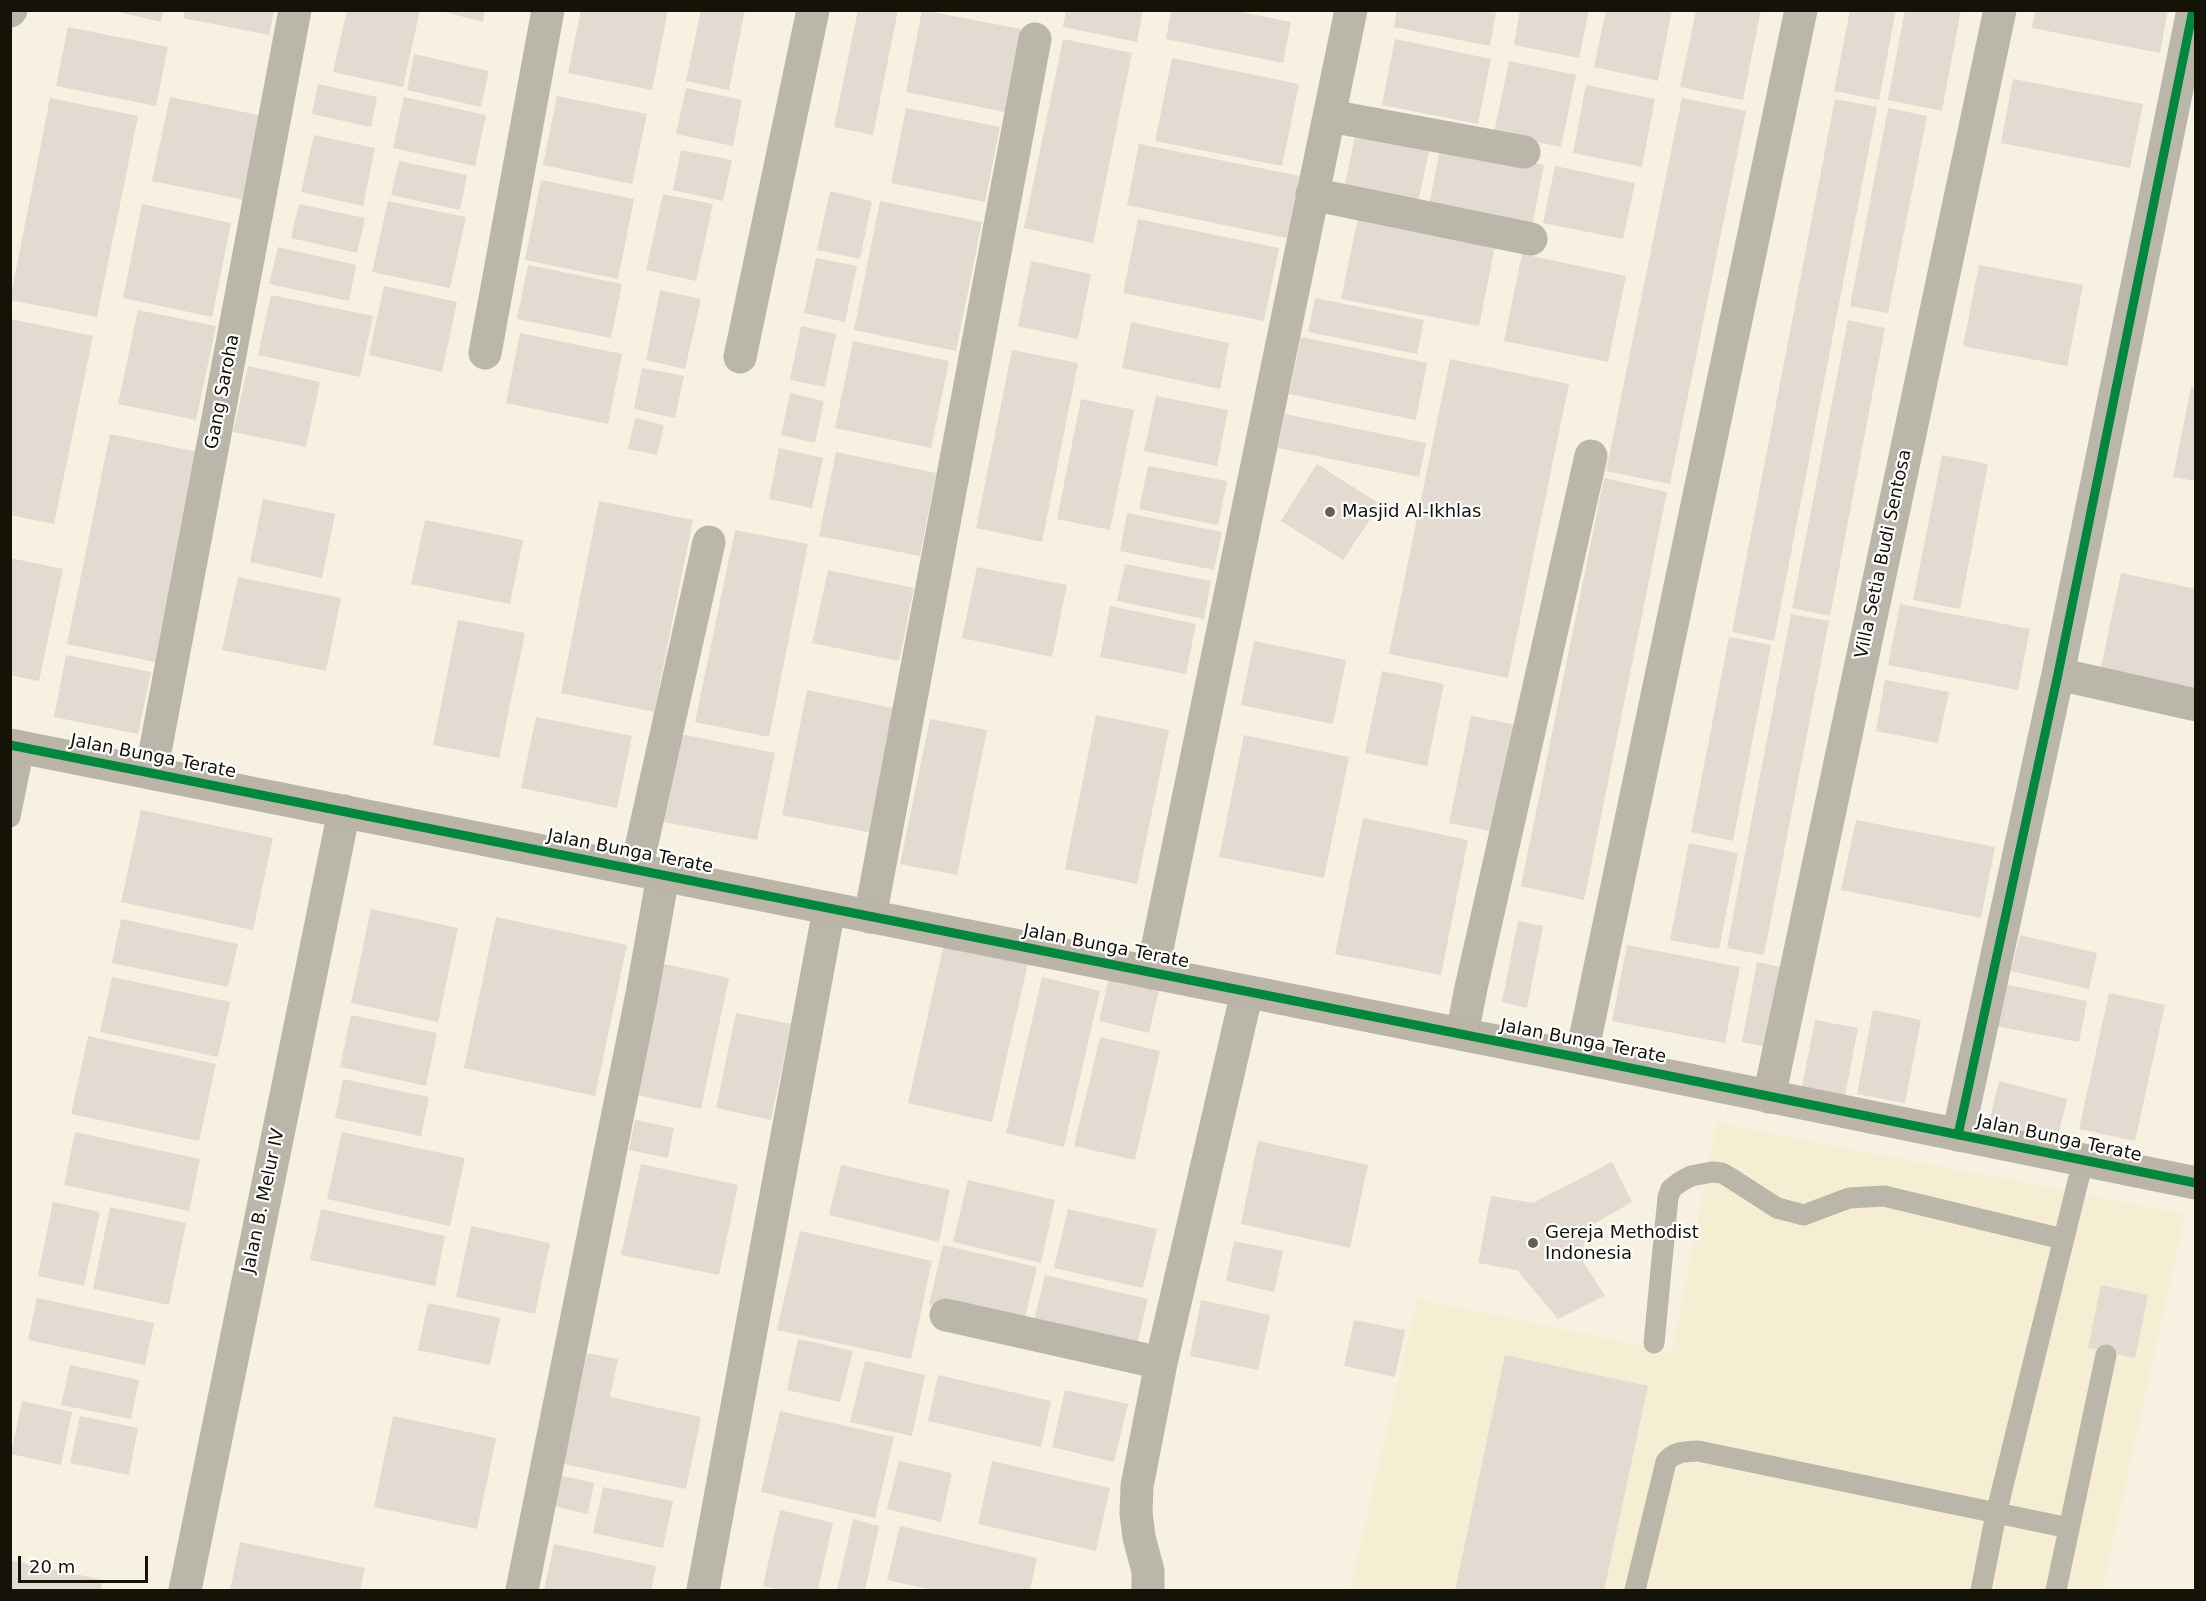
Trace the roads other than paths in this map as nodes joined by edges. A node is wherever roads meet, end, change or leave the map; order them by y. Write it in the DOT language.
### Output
graph roads {
  1 [pos="295,10"];
  2 [pos="548,10"];
  3 [pos="813,10"];
  4 [pos="1351,10"];
  5 [pos="1802,10"];
  6 [pos="2000,10"];
  7 [pos="2193,10"];
  8 [pos="1035,39"];
  9 [pos="1330,116"];
  10 [pos="1524,152"];
  11 [pos="1312,194"];
  12 [pos="1531,239"];
  13 [pos="485,353"];
  14 [pos="740,357"];
  15 [pos="1591,456"];
  16 [pos="709,542"];
  17 [pos="2058,674"];
  18 [pos="2196,705"];
  19 [pos="17,747"];
  20 [pos="151,773"];
  21 [pos="344,811"];
  22 [pos="10,817"];
  23 [pos="650,873"];
  24 [pos="829,909"];
  25 [pos="870,917"];
  26 [pos="1152,973"];
  27 [pos="1247,992"];
  28 [pos="1462,1034"];
  29 [pos="1581,1058"];
  30 [pos="1769,1097"];
  31 [pos="1958,1135"];
  32 [pos="2083,1161"];
  33 [pos="2196,1183"];
  34 [pos="2063,1239"];
  35 [pos="946,1315"];
  36 [pos="1654,1343"];
  37 [pos="2106,1355"];
  38 [pos="1161,1364"];
  39 [pos="1996,1514"];
  40 [pos="2069,1528"];
  41 [pos="185,1590"];
  42 [pos="522,1590"];
  43 [pos="704,1590"];
  44 [pos="1148,1590"];
  45 [pos="1635,1590"];
  46 [pos="1981,1590"];
  47 [pos="2056,1590"];
  1 -- 20 [label="street, Gang Saroha"];
  2 -- 13 [label="street"];
  3 -- 14 [label="street"];
  4 -- 9 [label="street"];
  5 -- 29 [label="street"];
  6 -- 30 [label="street, Villa Setia Budi Sentosa"];
  7 -- 17 [label="street"];
  8 -- 25 [label="street"];
  9 -- 10 [label="street"];
  9 -- 11 [label="street"];
  11 -- 12 [label="street"];
  11 -- 26 [label="street"];
  15 -- 28 [label="street"];
  16 -- 23 [label="street"];
  17 -- 18 [label="street"];
  17 -- 31 [label="street"];
  19 -- 20 [label="street, Jalan Bunga Terate"];
  19 -- 22 [label="lane"];
  20 -- 21 [label="street, Jalan Bunga Terate"];
  21 -- 23 [label="street, Jalan Bunga Terate"];
  21 -- 41 [label="street, Jalan B. Melur IV"];
  23 -- 24 [label="street, Jalan Bunga Terate"];
  23 -- 42 [label="street"];
  24 -- 25 [label="street, Jalan Bunga Terate"];
  24 -- 43 [label="street"];
  25 -- 26 [label="street, Jalan Bunga Terate"];
  26 -- 27 [label="street, Jalan Bunga Terate"];
  27 -- 28 [label="street, Jalan Bunga Terate"];
  27 -- 38 [label="street"];
  28 -- 29 [label="street, Jalan Bunga Terate"];
  29 -- 30 [label="street, Jalan Bunga Terate"];
  30 -- 31 [label="street, Jalan Bunga Terate"];
  31 -- 32 [label="street, Jalan Bunga Terate"];
  32 -- 33 [label="street, Jalan Bunga Terate"];
  32 -- 34 [label="lane"];
  34 -- 36 [label="lane"];
  34 -- 39 [label="lane"];
  35 -- 38 [label="street"];
  37 -- 40 [label="lane"];
  38 -- 44 [label="street"];
  39 -- 40 [label="lane"];
  39 -- 45 [label="lane"];
  39 -- 46 [label="lane"];
  40 -- 47 [label="lane"];
}
